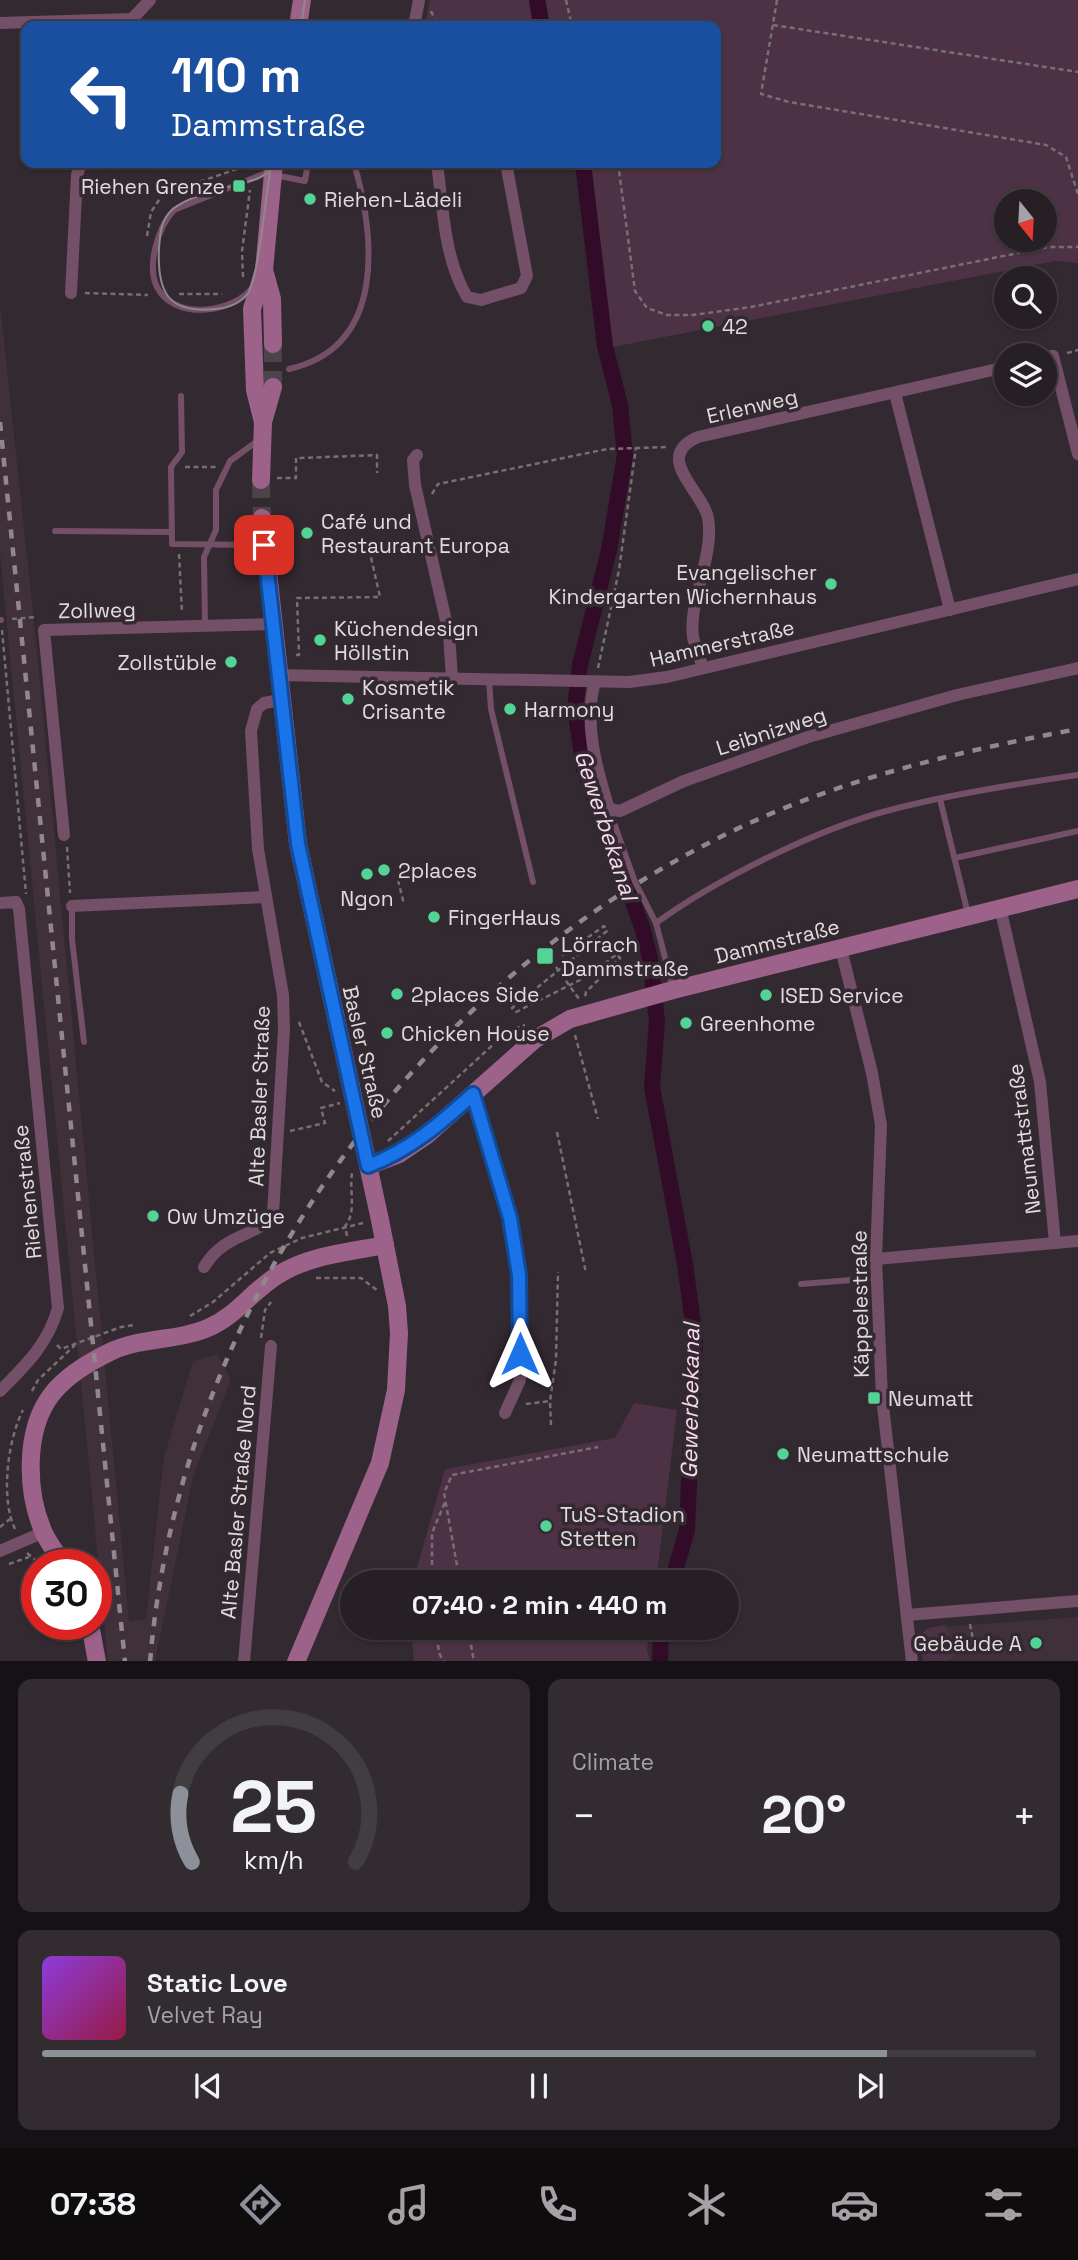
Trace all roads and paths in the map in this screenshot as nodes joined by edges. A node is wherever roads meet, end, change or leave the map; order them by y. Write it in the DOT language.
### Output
graph roads {
  1 [pos="150,0"];
  2 [pos="302,0"];
  3 [pos="419,0"];
  4 [pos="566,0"];
  5 [pos="777,0"];
  6 [pos="434,13"];
  7 [pos="135,21"];
  8 [pos="299,21"];
  9 [pos="415,21"];
  10 [pos="436,21"];
  11 [pos="571,21"];
  12 [pos="0,23"];
  13 [pos="21,23"];
  14 [pos="772,25"];
  15 [pos="1078,72"];
  16 [pos="79,168"];
  17 [pos="254,168"];
  18 [pos="307,168"];
  19 [pos="355,168"];
  20 [pos="438,168"];
  21 [pos="507,168"];
  22 [pos="619,168"];
  23 [pos="273,169"];
  24 [pos="251,182"];
  25 [pos="1078,194"];
  26 [pos="1078,247"];
  27 [pos="264,270"];
  28 [pos="243,282"];
  29 [pos="71,293"];
  30 [pos="231,294"];
  31 [pos="162,295"];
  32 [pos="273,344"];
  33 [pos="289,369"];
  34 [pos="994,370"];
  35 [pos="1057,372"];
  36 [pos="895,393"];
  37 [pos="181,396"];
  38 [pos="262,430"];
  39 [pos="636,447"];
  40 [pos="684,447"];
  41 [pos="1078,454"];
  42 [pos="416,455"];
  43 [pos="171,467"];
  44 [pos="226,467"];
  45 [pos="377,473"];
  46 [pos="261,479"];
  47 [pos="420,515"];
  48 [pos="262,518"];
  49 [pos="55,531"];
  50 [pos="172,532"];
  51 [pos="179,544"];
  52 [pos="211,544"];
  53 [pos="264,545"];
  54 [pos="370,553"];
  55 [pos="1078,579"];
  56 [pos="950,610"];
  57 [pos="1,620"];
  58 [pos="272,624"];
  59 [pos="205,625"];
  60 [pos="182,627"];
  61 [pos="44,630"];
  62 [pos="296,655"];
  63 [pos="703,668"];
  64 [pos="1078,668"];
  65 [pos="6,669"];
  66 [pos="0,671"];
  67 [pos="278,675"];
  68 [pos="452,678"];
  69 [pos="489,680"];
  70 [pos="592,682"];
  71 [pos="280,700"];
  72 [pos="1078,775"];
  73 [pos="940,799"];
  74 [pos="609,810"];
  75 [pos="1078,831"];
  76 [pos="64,835"];
  77 [pos="955,858"];
  78 [pos="398,880"];
  79 [pos="533,883"];
  80 [pos="1076,894"];
  81 [pos="266,897"];
  82 [pos="0,903"];
  83 [pos="18,904"];
  84 [pos="404,904"];
  85 [pos="72,906"];
  86 [pos="1000,907"];
  87 [pos="969,916"];
  88 [pos="656,923"];
  89 [pos="841,949"];
  90 [pos="560,953"];
  91 [pos="551,960"];
  92 [pos="560,970"];
  93 [pos="572,986"];
  94 [pos="673,990"];
  95 [pos="296,1017"];
  96 [pos="534,1021"];
  97 [pos="576,1038"];
  98 [pos="84,1042"];
  99 [pos="473,1094"];
  100 [pos="352,1097"];
  101 [pos="597,1119"];
  102 [pos="306,1129"];
  103 [pos="557,1132"];
  104 [pos="390,1157"];
  105 [pos="368,1166"];
  106 [pos="1078,1241"];
  107 [pos="1055,1243"];
  108 [pos="385,1245"];
  109 [pos="876,1259"];
  110 [pos="204,1267"];
  111 [pos="558,1272"];
  112 [pos="586,1273"];
  113 [pos="357,1277"];
  114 [pos="877,1278"];
  115 [pos="307,1280"];
  116 [pos="801,1284"];
  117 [pos="279,1293"];
  118 [pos="188,1317"];
  119 [pos="144,1324"];
  120 [pos="77,1342"];
  121 [pos="266,1342"];
  122 [pos="0,1391"];
  123 [pos="550,1401"];
  124 [pos="508,1409"];
  125 [pos="551,1425"];
  126 [pos="598,1447"];
  127 [pos="446,1502"];
  128 [pos="10,1519"];
  129 [pos="0,1527"];
  130 [pos="44,1532"];
  131 [pos="55,1549"];
  132 [pos="0,1551"];
  133 [pos="21,1560"];
  134 [pos="0,1567"];
  135 [pos="432,1570"];
  136 [pos="458,1570"];
  137 [pos="1078,1601"];
  138 [pos="967,1611"];
  139 [pos="907,1615"];
  140 [pos="93,1640"];
  141 [pos="437,1640"];
  142 [pos="470,1640"];
  143 [pos="976,1655"];
  144 [pos="97,1661"];
  145 [pos="244,1661"];
  146 [pos="296,1661"];
  147 [pos="444,1661"];
  148 [pos="474,1661"];
  149 [pos="912,1661"];
  1 -- 7 [label="street"];
  2 -- 8 [label="main road"];
  3 -- 9 [label="street"];
  4 -- 11 [label="path"];
  5 -- 14 [label="path"];
  6 -- 10 [label="path"];
  12 -- 13 [label="street"];
  14 -- 15 [label="path"];
  14 -- 25 [label="path"];
  16 -- 29 [label="street"];
  17 -- 24 [label="path"];
  18 -- 23 [label="lane"];
  19 -- 33 [label="lane"];
  20 -- 21 [label="street"];
  22 -- 26 [label="path"];
  23 -- 24 [label="lane"];
  23 -- 27 [label="main road"];
  24 -- 28 [label="path"];
  24 -- 31 [label="lane"];
  27 -- 31 [label="lane"];
  27 -- 32 [label="main road"];
  27 -- 38 [label="main road"];
  29 -- 31 [label="path"];
  30 -- 31 [label="path"];
  34 -- 36 [label="street, Erlenweg"];
  35 -- 41 [label="street"];
  36 -- 40 [label="street, Erlenweg"];
  36 -- 56 [label="street"];
  37 -- 43 [label="lane"];
  38 -- 44 [label="lane"];
  38 -- 46 [label="main road"];
  39 -- 40 [label="path"];
  39 -- 47 [label="path"];
  39 -- 70 [label="path"];
  40 -- 63 [label="street"];
  42 -- 47 [label="street"];
  43 -- 44 [label="path"];
  43 -- 50 [label="lane"];
  44 -- 52 [label="lane"];
  45 -- 46 [label="path"];
  47 -- 68 [label="street"];
  48 -- 53 [label="main road, Basler Straße"];
  49 -- 50 [label="lane"];
  50 -- 51 [label="lane"];
  51 -- 52 [label="lane"];
  51 -- 60 [label="path"];
  52 -- 53 [label="lane"];
  52 -- 59 [label="lane"];
  53 -- 58 [label="main road, Basler Straße"];
  54 -- 62 [label="path"];
  55 -- 56 [label="street, Hammerstraße"];
  56 -- 63 [label="street, Hammerstraße"];
  57 -- 61 [label="path"];
  57 -- 65 [label="path"];
  58 -- 59 [label="street, Zollweg"];
  58 -- 67 [label="main road, Basler Straße"];
  59 -- 60 [label="street, Zollweg"];
  60 -- 61 [label="street, Zollweg"];
  61 -- 76 [label="street, Zollweg"];
  63 -- 70 [label="street, Hammerstraße"];
  64 -- 74 [label="street, Leibnizweg"];
  65 -- 66 [label="path"];
  65 -- 83 [label="path"];
  67 -- 68 [label="street, Hammerstraße"];
  67 -- 71 [label="main road, Basler Straße"];
  68 -- 69 [label="street, Hammerstraße"];
  69 -- 70 [label="street, Hammerstraße"];
  69 -- 79 [label="lane"];
  70 -- 74 [label="street"];
  71 -- 81 [label="street, Alte Basler Straße"];
  71 -- 100 [label="main road, Basler Straße"];
  72 -- 73 [label="lane"];
  73 -- 77 [label="lane"];
  73 -- 88 [label="lane"];
  74 -- 88 [label="lane"];
  75 -- 77 [label="lane"];
  76 -- 85 [label="path"];
  77 -- 87 [label="lane"];
  78 -- 84 [label="path"];
  80 -- 86 [label="main road, Dammstraße"];
  81 -- 85 [label="street"];
  81 -- 110 [label="street, Alte Basler Straße"];
  82 -- 83 [label="street"];
  83 -- 122 [label="street, Riehenstraße"];
  85 -- 98 [label="lane"];
  86 -- 87 [label="main road, Dammstraße"];
  86 -- 107 [label="street, Neumattstraße"];
  87 -- 89 [label="main road, Dammstraße"];
  88 -- 94 [label="lane"];
  89 -- 94 [label="main road, Dammstraße"];
  89 -- 109 [label="street, Käppelestraße"];
  90 -- 92 [label="path"];
  91 -- 92 [label="path"];
  92 -- 93 [label="path"];
  92 -- 93 [label="path"];
  93 -- 93 [label="path"];
  94 -- 99 [label="main road, Dammstraße"];
  95 -- 100 [label="path"];
  96 -- 104 [label="path"];
  97 -- 101 [label="path"];
  99 -- 104 [label="main road, Dammstraße"];
  99 -- 124 [label="street"];
  100 -- 102 [label="path"];
  100 -- 105 [label="main road, Basler Straße"];
  103 -- 112 [label="path"];
  104 -- 105 [label="main road, Dammstraße"];
  105 -- 108 [label="main road, Basler Straße"];
  105 -- 118 [label="path"];
  106 -- 107 [label="street"];
  107 -- 109 [label="street"];
  108 -- 130 [label="main road"];
  108 -- 146 [label="main road, Basler Straße"];
  109 -- 114 [label="street, Käppelestraße"];
  111 -- 123 [label="path"];
  113 -- 115 [label="path"];
  114 -- 116 [label="lane"];
  114 -- 139 [label="street, Käppelestraße"];
  117 -- 121 [label="path"];
  119 -- 120 [label="path"];
  121 -- 145 [label="street, Alte Basler Straße Nord"];
  123 -- 124 [label="path"];
  123 -- 125 [label="path"];
  126 -- 127 [label="path"];
  127 -- 135 [label="path"];
  127 -- 136 [label="path"];
  128 -- 129 [label="path"];
  130 -- 131 [label="main road"];
  130 -- 132 [label="street"];
  133 -- 134 [label="path"];
  137 -- 138 [label="street"];
  138 -- 139 [label="street"];
  138 -- 143 [label="path"];
  139 -- 149 [label="street, Käppelestraße"];
  140 -- 144 [label="main road"];
  141 -- 147 [label="path"];
  142 -- 148 [label="path"];
}
